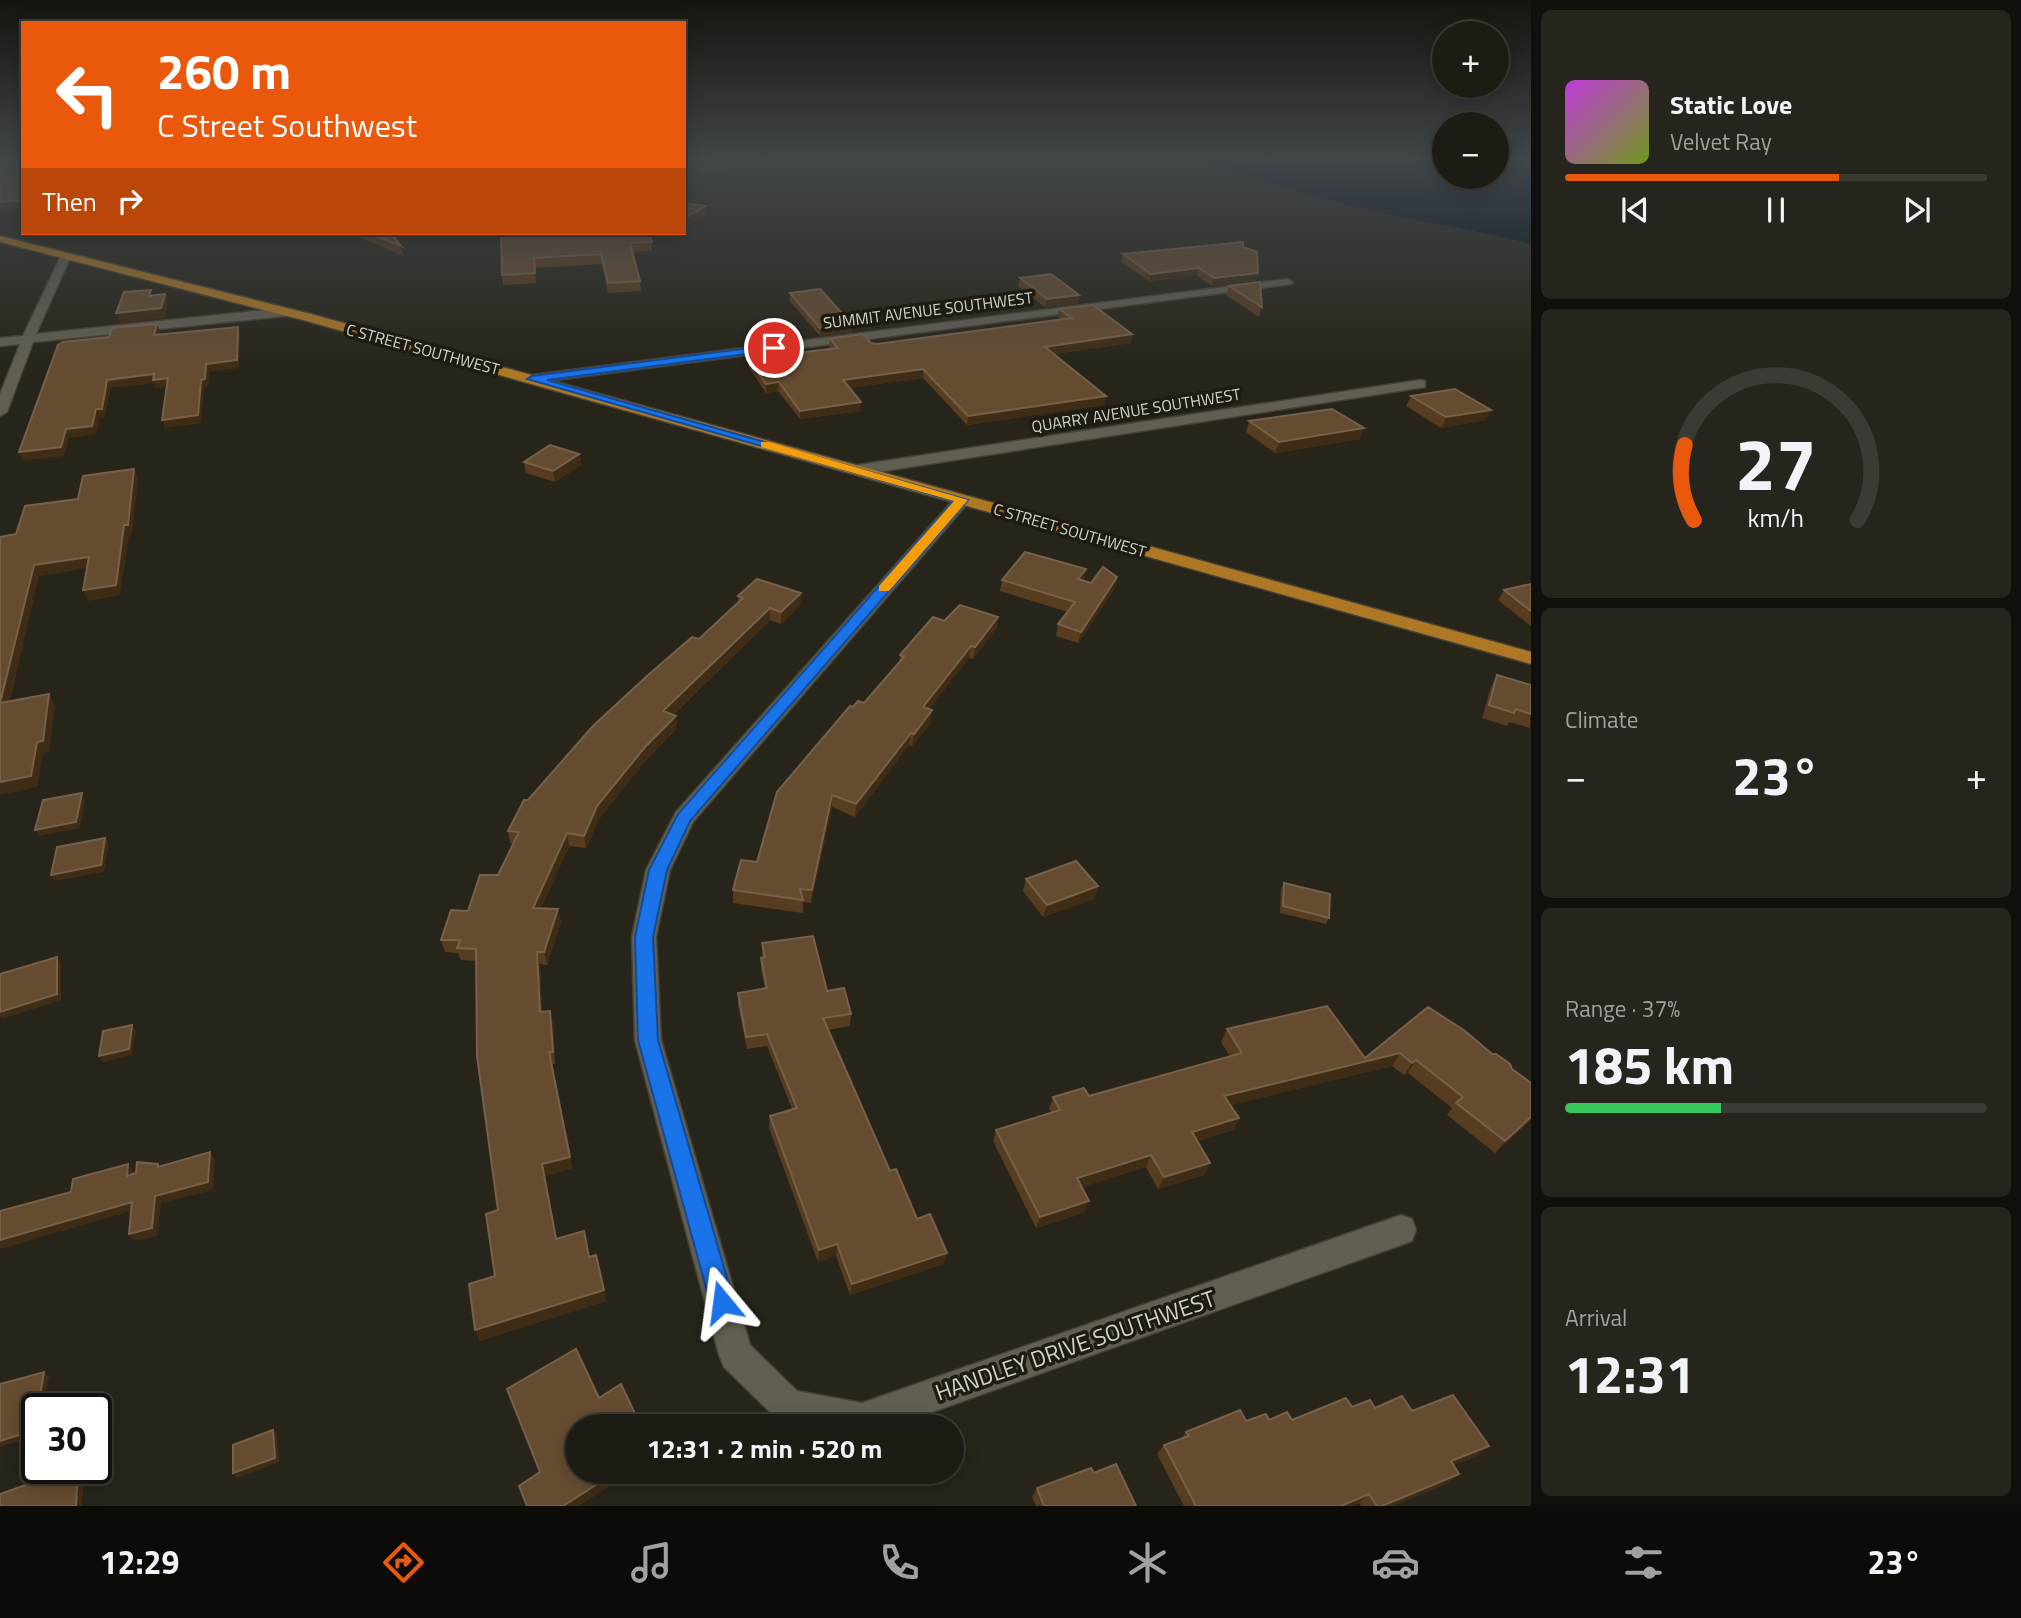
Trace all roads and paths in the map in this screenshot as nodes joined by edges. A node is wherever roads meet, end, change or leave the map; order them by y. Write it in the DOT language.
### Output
graph roads {
  1 [pos="0,239"];
  2 [pos="66,256"];
  3 [pos="1287,282"];
  4 [pos="285,312"];
  5 [pos="28,339"];
  6 [pos="0,342"];
  7 [pos="532,379"];
  8 [pos="1420,384"];
  9 [pos="0,412"];
  10 [pos="858,470"];
  11 [pos="962,500"];
  12 [pos="1531,658"];
  13 [pos="1401,1230"];
  1 -- 2 [label="main road, C STREET SOUTHWEST"];
  2 -- 4 [label="main road, C STREET SOUTHWEST"];
  2 -- 5 [label="street"];
  3 -- 7 [label="street, SUMMIT AVENUE SOUTHWEST"];
  4 -- 5 [label="street"];
  4 -- 7 [label="main road, C STREET SOUTHWEST"];
  5 -- 6 [label="street"];
  5 -- 9 [label="street"];
  7 -- 10 [label="main road, C STREET SOUTHWEST"];
  8 -- 10 [label="street, QUARRY AVENUE SOUTHWEST"];
  10 -- 11 [label="main road, C STREET SOUTHWEST"];
  11 -- 12 [label="main road, C STREET SOUTHWEST"];
  11 -- 13 [label="street, HANDLEY DRIVE SOUTHWEST"];
}
